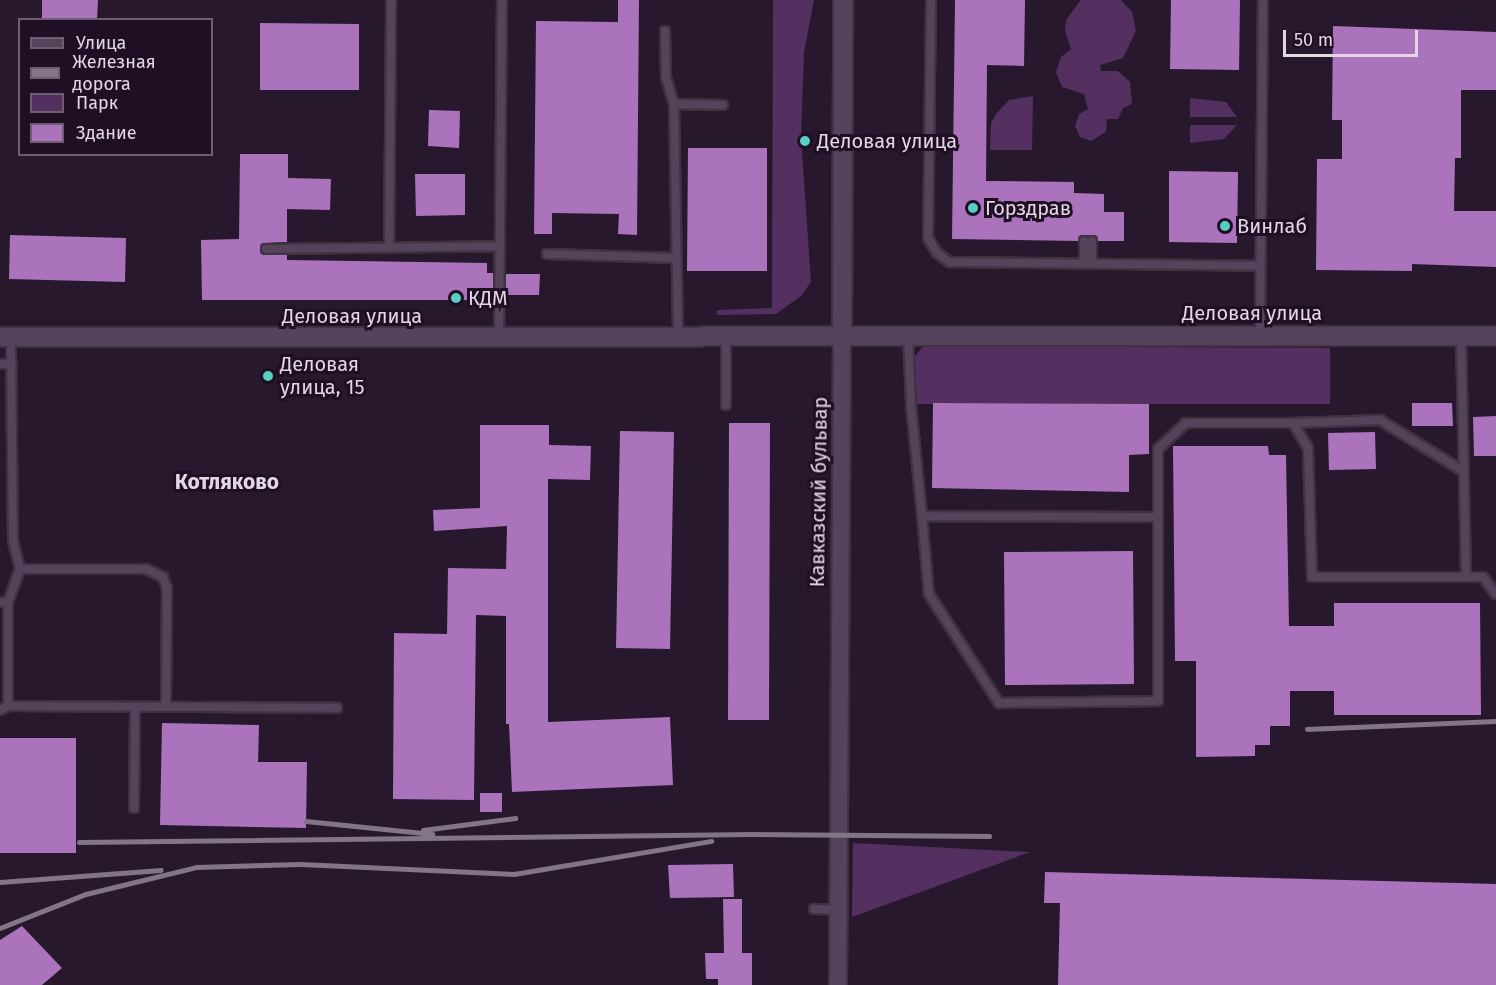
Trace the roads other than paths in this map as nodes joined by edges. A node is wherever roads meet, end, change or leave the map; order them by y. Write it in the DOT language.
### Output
graph roads {
  1 [pos="391,0"];
  2 [pos="502,0"];
  3 [pos="843,0"];
  4 [pos="931,0"];
  5 [pos="1263,0"];
  6 [pos="665,31"];
  7 [pos="674,104"];
  8 [pos="723,105"];
  9 [pos="1088,241"];
  10 [pos="389,246"];
  11 [pos="500,246"];
  12 [pos="266,249"];
  13 [pos="548,254"];
  14 [pos="677,258"];
  15 [pos="1088,263"];
  16 [pos="1260,266"];
  17 [pos="908,335"];
  18 [pos="1260,335"];
  19 [pos="842,336"];
  20 [pos="1461,336"];
  21 [pos="1496,336"];
  22 [pos="6,337"];
  23 [pos="499,339"];
  24 [pos="678,339"];
  25 [pos="726,339"];
  26 [pos="0,364"];
  27 [pos="12,364"];
  28 [pos="726,405"];
  29 [pos="1293,423"];
  30 [pos="1462,471"];
  31 [pos="922,516"];
  32 [pos="1158,517"];
  33 [pos="20,569"];
  34 [pos="1466,577"];
  35 [pos="1496,594"];
  36 [pos="4,602"];
  37 [pos="135,707"];
  38 [pos="166,707"];
  39 [pos="4,708"];
  40 [pos="337,708"];
  41 [pos="134,808"];
  42 [pos="814,909"];
  43 [pos="837,910"];
  44 [pos="838,985"];
  1 -- 10 [label="lane"];
  2 -- 11 [label="lane"];
  3 -- 19 [label="street, Кавказский бульвар"];
  4 -- 15 [label="lane"];
  5 -- 16 [label="lane"];
  6 -- 7 [label="lane"];
  7 -- 8 [label="lane"];
  7 -- 14 [label="lane"];
  9 -- 15 [label="lane"];
  10 -- 11 [label="lane"];
  10 -- 12 [label="lane"];
  11 -- 23 [label="lane"];
  13 -- 14 [label="lane"];
  14 -- 24 [label="lane"];
  15 -- 16 [label="lane"];
  16 -- 18 [label="lane"];
  17 -- 18 [label="street, Деловая улица"];
  17 -- 19 [label="street, Деловая улица"];
  17 -- 31 [label="lane"];
  18 -- 20 [label="street, Деловая улица"];
  19 -- 25 [label="street, Деловая улица"];
  19 -- 43 [label="street, Кавказский бульвар"];
  20 -- 21 [label="street, Деловая улица"];
  20 -- 30 [label="lane"];
  22 -- 23 [label="street, Деловая улица"];
  22 -- 27 [label="lane"];
  23 -- 24 [label="street, Деловая улица"];
  24 -- 25 [label="street, Деловая улица"];
  25 -- 28 [label="lane"];
  26 -- 27 [label="lane"];
  27 -- 33 [label="lane"];
  29 -- 30 [label="lane"];
  29 -- 32 [label="lane"];
  29 -- 34 [label="lane"];
  30 -- 34 [label="lane"];
  31 -- 32 [label="lane"];
  31 -- 32 [label="lane"];
  33 -- 36 [label="lane"];
  33 -- 38 [label="lane"];
  34 -- 35 [label="lane"];
  36 -- 39 [label="lane"];
  37 -- 38 [label="lane"];
  37 -- 39 [label="lane"];
  37 -- 41 [label="lane"];
  38 -- 40 [label="lane"];
  42 -- 43 [label="lane"];
  43 -- 44 [label="street, Кавказский бульвар"];
}
